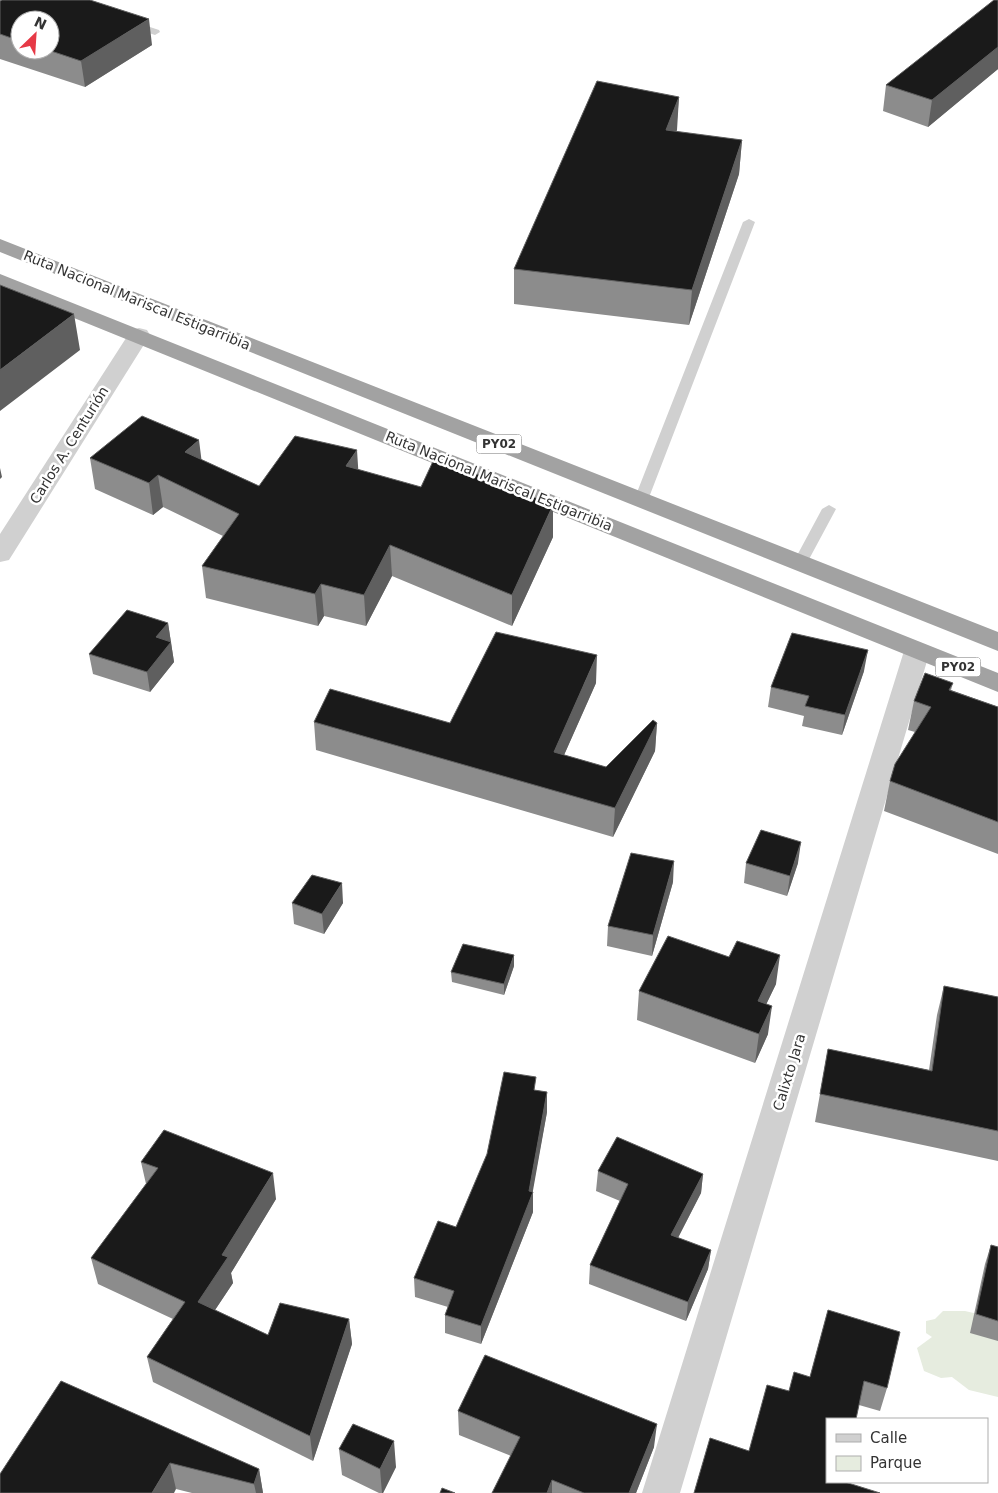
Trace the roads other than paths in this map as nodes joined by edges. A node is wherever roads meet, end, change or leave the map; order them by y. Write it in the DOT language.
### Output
graph roads {
  1 [pos="118,19"];
  2 [pos="155,32"];
  3 [pos="749,222"];
  4 [pos="0,245"];
  5 [pos="0,280"];
  6 [pos="139,335"];
  7 [pos="641,500"];
  8 [pos="829,509"];
  9 [pos="0,554"];
  10 [pos="800,564"];
  11 [pos="998,642"];
  12 [pos="917,651"];
  13 [pos="998,683"];
  14 [pos="661,1493"];
  1 -- 2 [label="lane"];
  3 -- 7 [label="lane"];
  4 -- 7 [label="highway, Ruta Nacional Mariscal Estigarribia / PY02"];
  5 -- 6 [label="highway, Ruta Nacional Mariscal Estigarribia / PY02"];
  6 -- 9 [label="street, Carlos A. Centurión"];
  6 -- 12 [label="highway, Ruta Nacional Mariscal Estigarribia / PY02"];
  7 -- 10 [label="highway, Ruta Nacional Mariscal Estigarribia / PY02"];
  8 -- 10 [label="lane"];
  10 -- 11 [label="highway, Ruta Nacional Mariscal Estigarribia / PY02"];
  12 -- 13 [label="highway, Ruta Nacional Mariscal Estigarribia / PY02"];
  12 -- 14 [label="street, Calixto Jara"];
}
